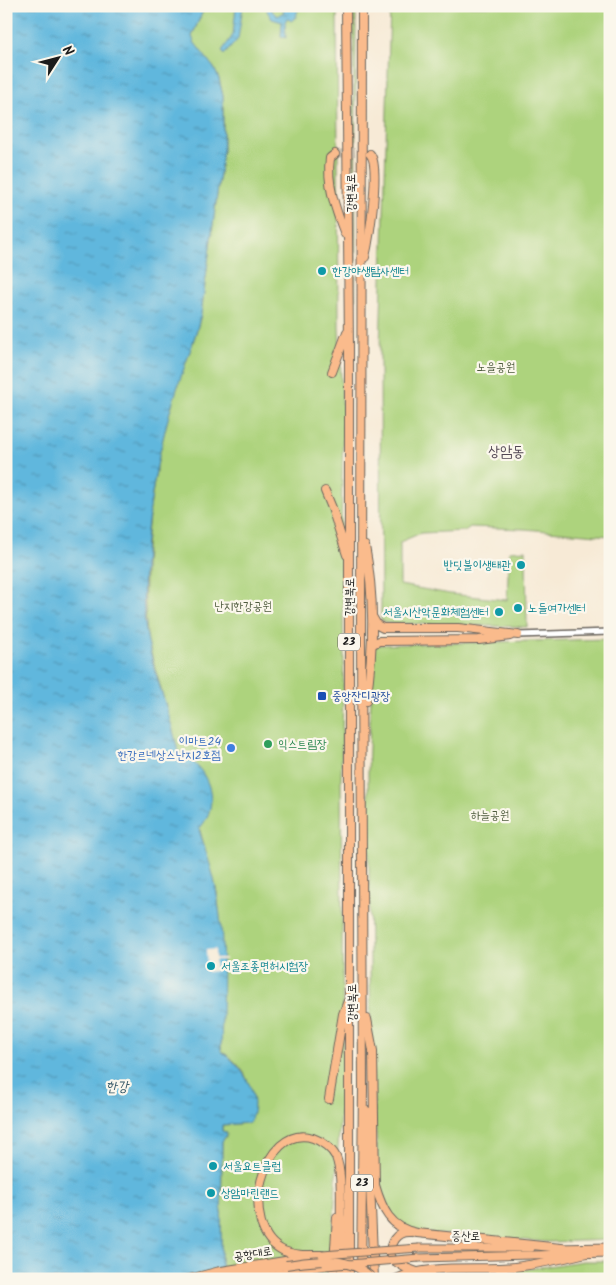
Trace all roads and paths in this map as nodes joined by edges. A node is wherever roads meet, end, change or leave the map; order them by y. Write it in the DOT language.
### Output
graph roads {
  1 [pos="340,6"];
  2 [pos="346,6"];
  3 [pos="362,6"];
  4 [pos="346,40"];
  5 [pos="336,154"];
  6 [pos="370,154"];
  7 [pos="347,238"];
  8 [pos="362,273"];
  9 [pos="349,328"];
  10 [pos="332,372"];
  11 [pos="325,491"];
  12 [pos="362,531"];
  13 [pos="349,564"];
  14 [pos="373,618"];
  15 [pos="480,629"];
  16 [pos="610,632"];
  17 [pos="518,635"];
  18 [pos="481,640"];
  19 [pos="372,644"];
  20 [pos="363,720"];
  21 [pos="363,996"];
  22 [pos="349,997"];
  23 [pos="363,1087"];
  24 [pos="330,1099"];
  25 [pos="349,1164"];
  26 [pos="339,1185"];
  27 [pos="341,1222"];
  28 [pos="417,1233"];
  29 [pos="610,1247"];
  30 [pos="561,1248"];
  31 [pos="586,1253"];
  32 [pos="610,1253"];
  33 [pos="322,1255"];
  34 [pos="326,1266"];
  35 [pos="418,1276"];
  36 [pos="188,1279"];
  37 [pos="204,1279"];
  38 [pos="242,1279"];
  39 [pos="333,1279"];
  40 [pos="342,1279"];
  41 [pos="349,1279"];
  42 [pos="361,1279"];
  43 [pos="373,1279"];
  44 [pos="396,1279"];
  1 -- 4 [label="highway"];
  2 -- 4 [label="highway, 강변북로 / 23"];
  3 -- 8 [label="highway, 강변북로 / 23"];
  4 -- 7 [label="highway, 강변북로 / 23"];
  5 -- 7 [label="highway"];
  6 -- 8 [label="highway"];
  7 -- 9 [label="highway, 강변북로 / 23"];
  8 -- 12 [label="highway, 강변북로 / 23"];
  9 -- 10 [label="highway"];
  9 -- 13 [label="highway, 강변북로 / 23"];
  11 -- 13 [label="highway"];
  12 -- 14 [label="highway"];
  12 -- 20 [label="highway, 강변북로 / 23"];
  13 -- 22 [label="highway, 강변북로 / 23"];
  14 -- 15 [label="highway"];
  14 -- 19 [label="highway"];
  15 -- 17 [label="highway"];
  15 -- 18 [label="highway"];
  16 -- 17 [label="street"];
  17 -- 18 [label="highway"];
  18 -- 19 [label="highway"];
  19 -- 20 [label="highway"];
  20 -- 21 [label="highway, 강변북로 / 23"];
  21 -- 23 [label="highway, 강변북로 / 23"];
  21 -- 28 [label="highway"];
  22 -- 24 [label="highway"];
  22 -- 25 [label="highway, 강변북로 / 23"];
  23 -- 42 [label="highway, 강변북로 / 23"];
  23 -- 43 [label="highway"];
  25 -- 27 [label="highway"];
  25 -- 41 [label="highway, 강변북로 / 23"];
  26 -- 27 [label="highway"];
  26 -- 33 [label="highway"];
  26 -- 39 [label="highway"];
  27 -- 40 [label="highway"];
  28 -- 30 [label="highway"];
  28 -- 35 [label="highway"];
  29 -- 30 [label="main road, 증산로"];
  30 -- 33 [label="main road, 증산로, bridge"];
  31 -- 32 [label="main road, 증산로"];
  31 -- 34 [label="main road, 증산로, bridge"];
  31 -- 35 [label="highway"];
  33 -- 36 [label="main road, 공항대로"];
  34 -- 38 [label="main road, 공항대로"];
  35 -- 44 [label="highway"];
  37 -- 43 [label="highway, bridge"];
}
